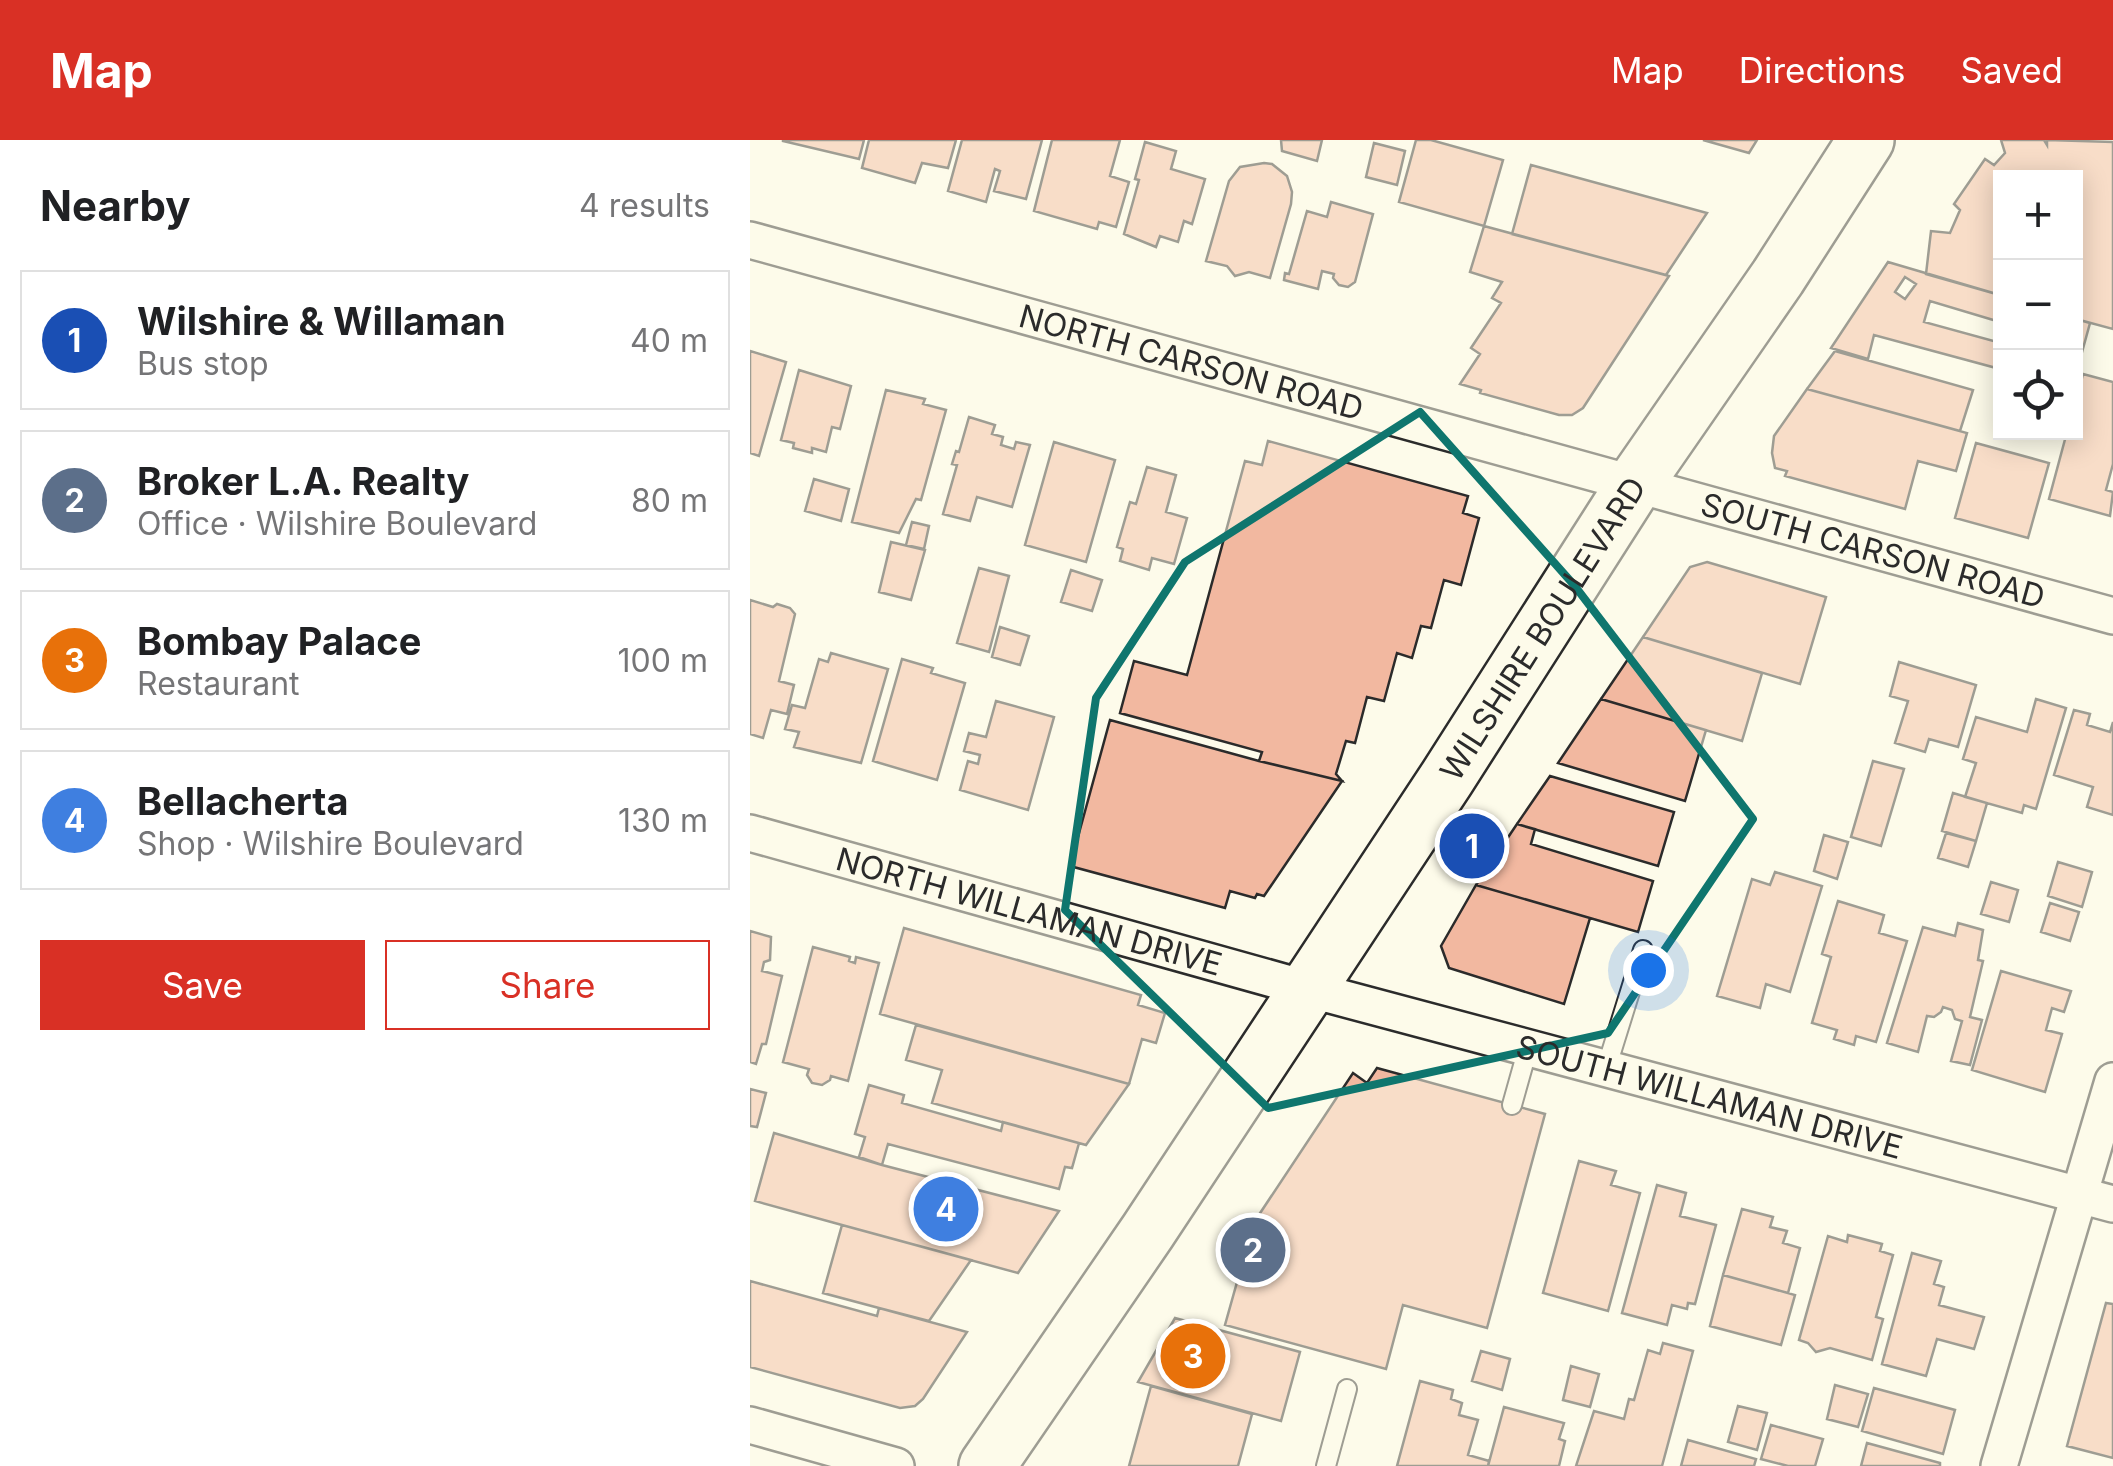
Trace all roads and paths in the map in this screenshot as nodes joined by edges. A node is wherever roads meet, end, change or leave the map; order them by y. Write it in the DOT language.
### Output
graph roads {
  1 [pos="1866,140"];
  2 [pos="750,240"];
  3 [pos="1634,485"];
  4 [pos="2113,616"];
  5 [pos="750,834"];
  6 [pos="1643,950"];
  7 [pos="1308,990"];
  8 [pos="1528,1048"];
  9 [pos="1606,1069"];
  10 [pos="2113,1081"];
  11 [pos="1512,1104"];
  12 [pos="2096,1200"];
  13 [pos="1346,1389"];
  14 [pos="750,1425"];
  15 [pos="896,1466"];
  16 [pos="987,1466"];
  17 [pos="1326,1466"];
  18 [pos="1999,1466"];
  1 -- 3 [label="main road, WILSHIRE BOULEVARD"];
  2 -- 3 [label="street, NORTH CARSON ROAD"];
  3 -- 4 [label="street, SOUTH CARSON ROAD"];
  3 -- 7 [label="main road, WILSHIRE BOULEVARD"];
  5 -- 7 [label="street, NORTH WILLAMAN DRIVE"];
  6 -- 9 [label="lane"];
  7 -- 8 [label="street, SOUTH WILLAMAN DRIVE"];
  7 -- 16 [label="main road, WILSHIRE BOULEVARD"];
  8 -- 9 [label="street, SOUTH WILLAMAN DRIVE"];
  8 -- 11 [label="lane"];
  9 -- 12 [label="street, SOUTH WILLAMAN DRIVE"];
  10 -- 12 [label="street"];
  12 -- 18 [label="street"];
  13 -- 17 [label="lane"];
  14 -- 15 [label="street"];
}
